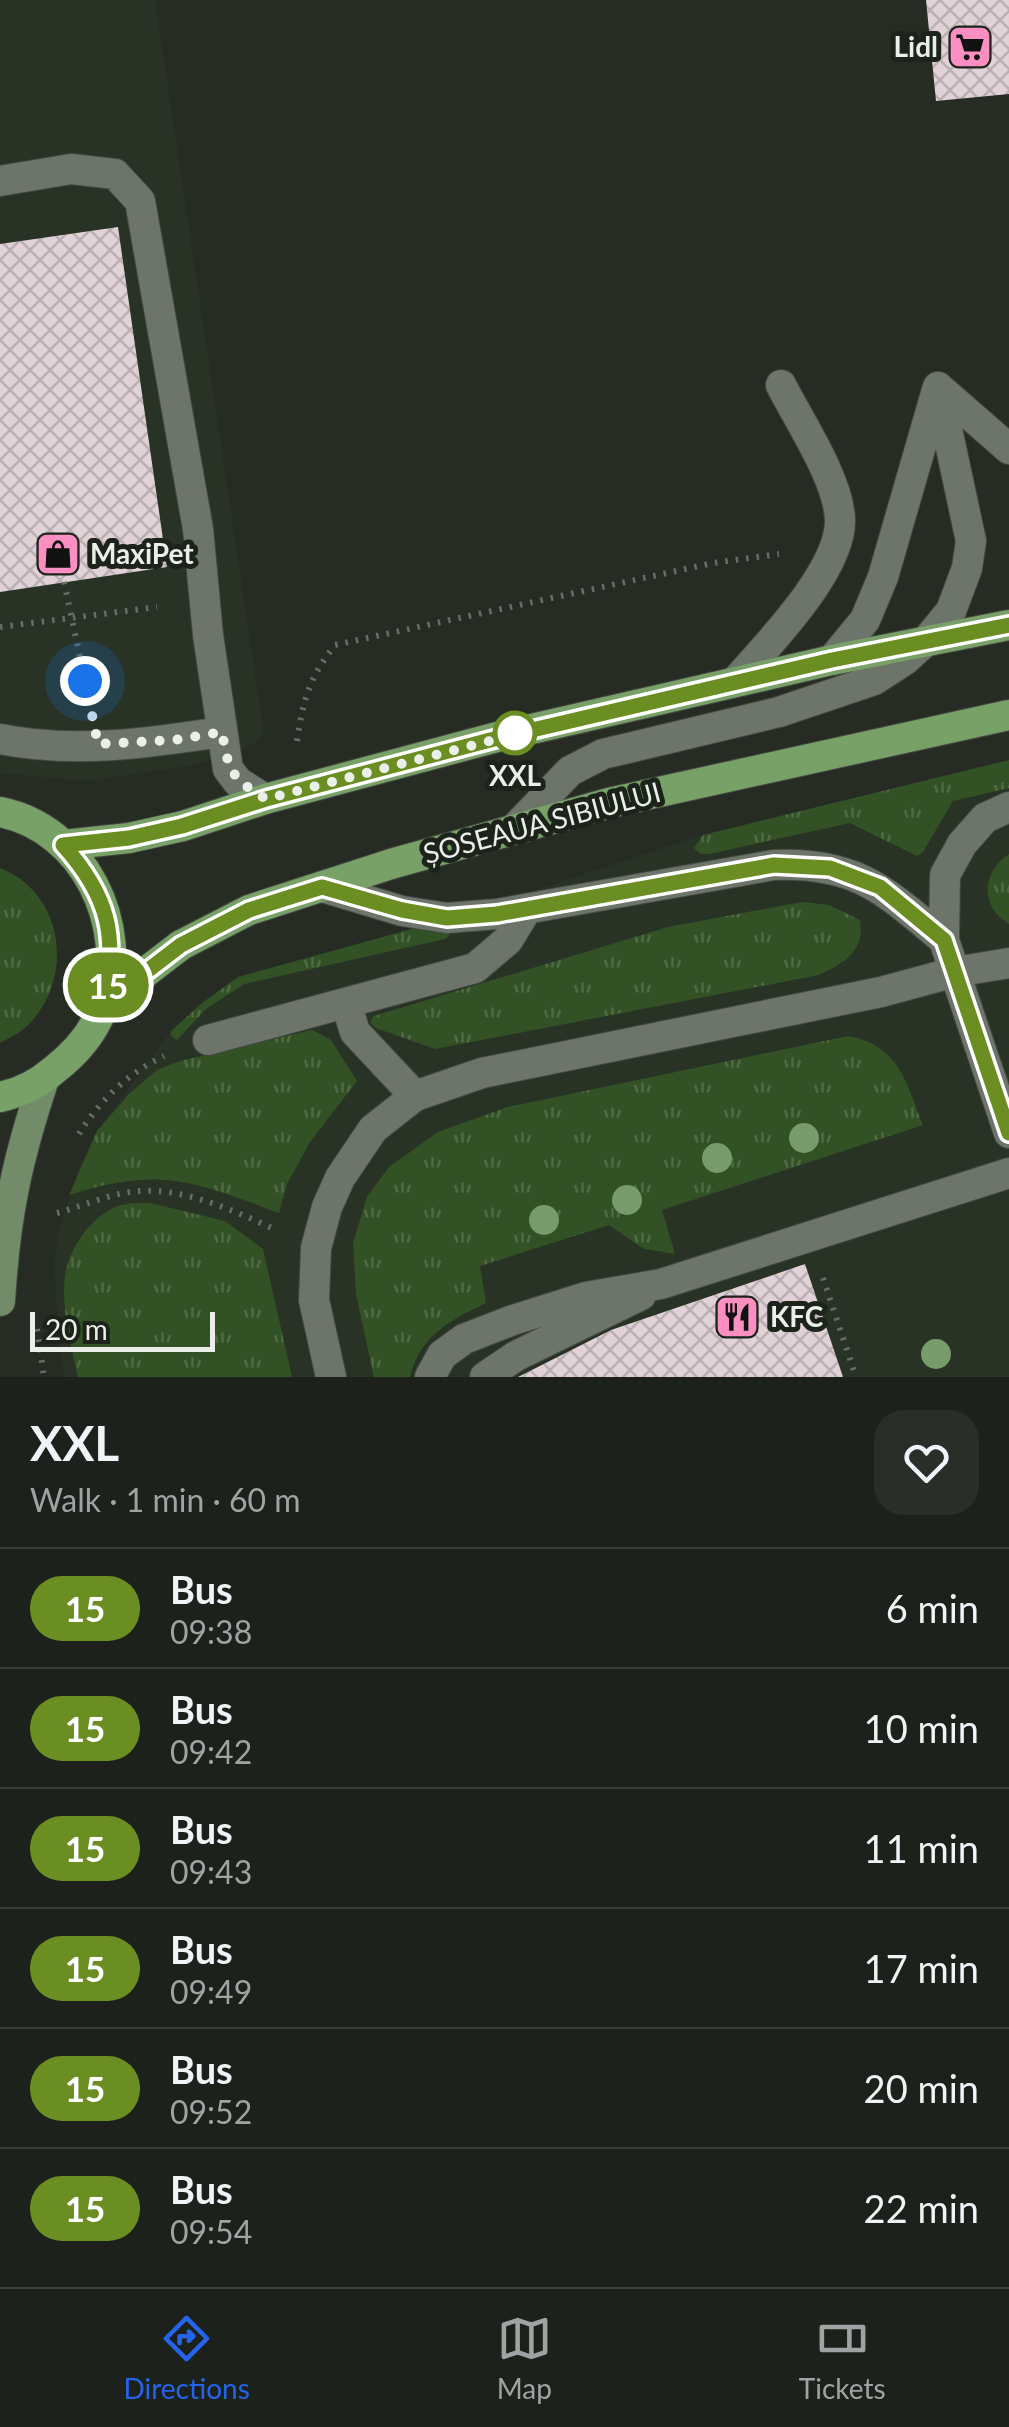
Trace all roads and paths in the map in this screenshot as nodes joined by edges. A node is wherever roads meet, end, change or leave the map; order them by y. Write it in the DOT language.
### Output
graph roads {
  1 [pos="0,182"];
  2 [pos="780,385"];
  3 [pos="938,387"];
  4 [pos="1009,449"];
  5 [pos="782,553"];
  6 [pos="64,582"];
  7 [pos="205,601"];
  8 [pos="72,618"];
  9 [pos="1009,624"];
  10 [pos="0,628"];
  11 [pos="927,640"];
  12 [pos="832,660"];
  13 [pos="735,682"];
  14 [pos="1009,715"];
  15 [pos="222,732"];
  16 [pos="0,739"];
  17 [pos="297,741"];
  18 [pos="98,744"];
  19 [pos="266,799"];
  20 [pos="1009,808"];
  21 [pos="0,812"];
  22 [pos="515,828"];
  23 [pos="63,845"];
  24 [pos="322,887"];
  25 [pos="527,909"];
  26 [pos="944,940"];
  27 [pos="1009,963"];
  28 [pos="954,972"];
  29 [pos="346,1003"];
  30 [pos="104,1004"];
  31 [pos="208,1040"];
  32 [pos="44,1079"];
  33 [pos="414,1096"];
  34 [pos="0,1097"];
  35 [pos="1009,1133"];
  36 [pos="75,1140"];
  37 [pos="1009,1173"];
  38 [pos="46,1216"];
  39 [pos="810,1236"];
  40 [pos="316,1248"];
  41 [pos="661,1284"];
  42 [pos="0,1302"];
  43 [pos="37,1326"];
  44 [pos="839,1327"];
  45 [pos="827,1330"];
  46 [pos="44,1377"];
  47 [pos="331,1377"];
  48 [pos="430,1377"];
  49 [pos="485,1377"];
  50 [pos="856,1377"];
  1 -- 7 [label="lane"];
  2 -- 13 [label="lane"];
  3 -- 4 [label="lane"];
  3 -- 11 [label="lane"];
  3 -- 12 [label="lane"];
  5 -- 17 [label="path"];
  6 -- 8 [label="path"];
  7 -- 8 [label="path"];
  7 -- 15 [label="lane"];
  8 -- 10 [label="path"];
  8 -- 18 [label="path"];
  9 -- 11 [label="main road"];
  11 -- 12 [label="main road"];
  11 -- 22 [label="lane"];
  12 -- 13 [label="main road"];
  13 -- 19 [label="main road"];
  14 -- 22 [label="main road, ȘOSEAUA SIBIULUI"];
  15 -- 18 [label="lane"];
  15 -- 19 [label="lane"];
  16 -- 18 [label="lane"];
  19 -- 23 [label="main road"];
  20 -- 26 [label="lane"];
  21 -- 23 [label="main road, ȘOSEAUA SIBIULUI"];
  22 -- 24 [label="main road, ȘOSEAUA SIBIULUI"];
  23 -- 30 [label="main road, ȘOSEAUA SIBIULUI"];
  24 -- 25 [label="lane"];
  24 -- 30 [label="main road, ȘOSEAUA SIBIULUI"];
  25 -- 26 [label="lane"];
  25 -- 29 [label="lane"];
  26 -- 28 [label="lane"];
  27 -- 28 [label="lane"];
  28 -- 33 [label="lane"];
  28 -- 35 [label="lane"];
  29 -- 31 [label="lane"];
  29 -- 33 [label="lane"];
  30 -- 32 [label="main road, ȘOSEAUA SIBIULUI"];
  31 -- 36 [label="path"];
  32 -- 34 [label="main road, ȘOSEAUA SIBIULUI"];
  32 -- 42 [label="street"];
  33 -- 40 [label="lane"];
  37 -- 39 [label="lane"];
  38 -- 40 [label="path"];
  39 -- 41 [label="lane"];
  39 -- 44 [label="path"];
  40 -- 47 [label="lane"];
  41 -- 48 [label="lane"];
  41 -- 49 [label="lane"];
  43 -- 46 [label="path"];
  44 -- 45 [label="path"];
  44 -- 50 [label="path"];
}
